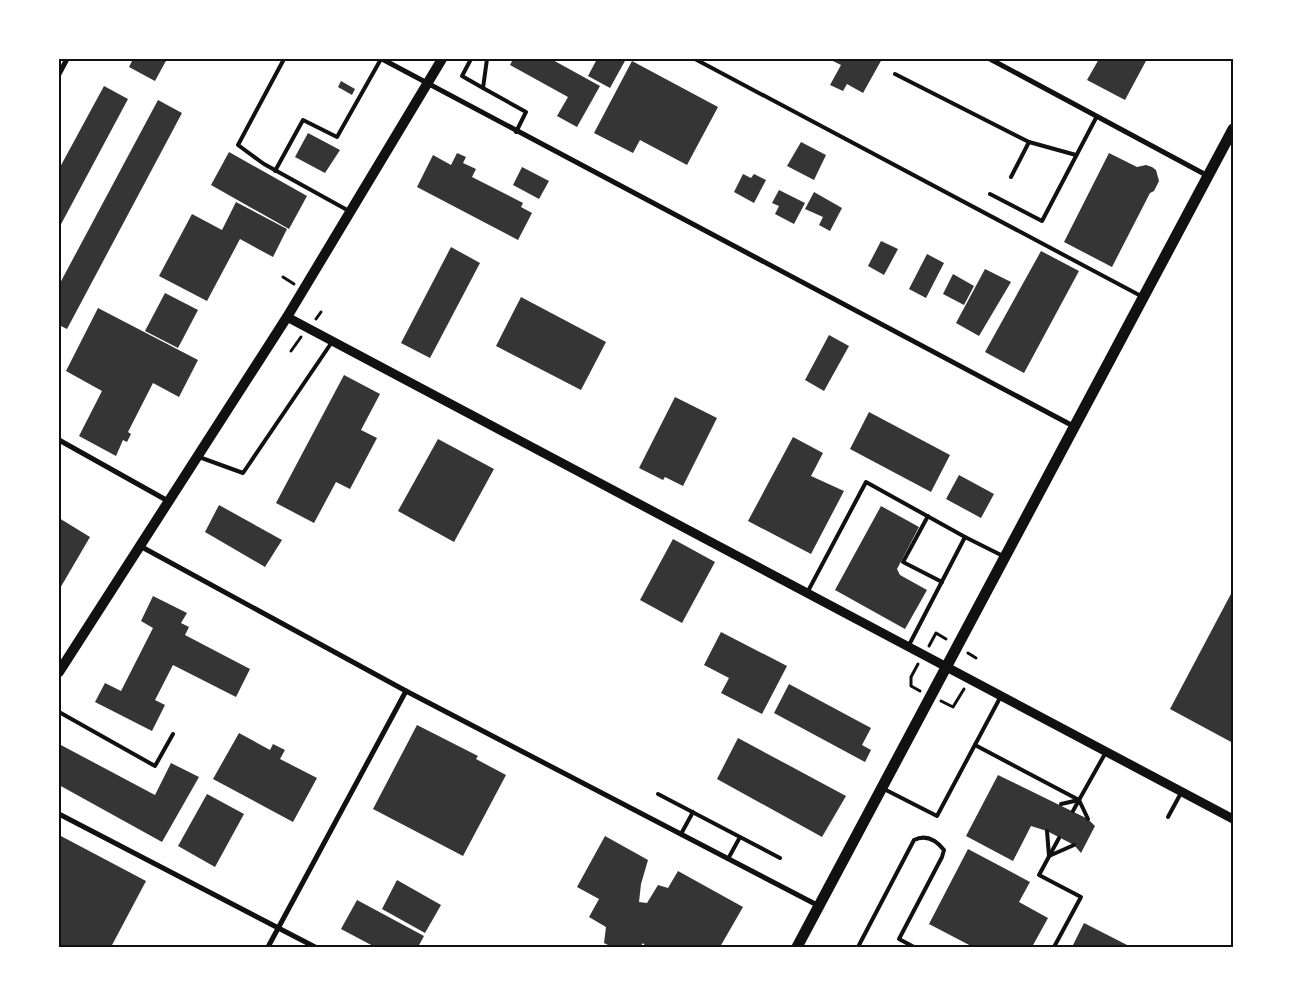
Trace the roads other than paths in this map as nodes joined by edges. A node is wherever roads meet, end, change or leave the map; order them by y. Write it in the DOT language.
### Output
graph roads {
  1 [pos="67,59"];
  2 [pos="284,59"];
  3 [pos="382,59"];
  4 [pos="442,59"];
  5 [pos="471,59"];
  6 [pos="487,59"];
  7 [pos="695,59"];
  8 [pos="990,59"];
  9 [pos="59,74"];
  10 [pos="895,74"];
  11 [pos="427,84"];
  12 [pos="483,88"];
  13 [pos="1097,116"];
  14 [pos="1233,129"];
  15 [pos="516,132"];
  16 [pos="1029,142"];
  17 [pos="1076,155"];
  18 [pos="275,171"];
  19 [pos="1208,176"];
  20 [pos="1011,177"];
  21 [pos="990,194"];
  22 [pos="349,211"];
  23 [pos="1144,298"];
  24 [pos="287,317"];
  25 [pos="333,341"];
  26 [pos="1075,427"];
  27 [pos="59,440"];
  28 [pos="197,456"];
  29 [pos="168,501"];
  30 [pos="928,516"];
  31 [pos="965,537"];
  32 [pos="140,546"];
  33 [pos="1005,557"];
  34 [pos="942,582"];
  35 [pos="807,593"];
  36 [pos="908,647"];
  37 [pos="946,667"];
  38 [pos="59,672"];
  39 [pos="406,691"];
  40 [pos="1001,696"];
  41 [pos="59,712"];
  42 [pos="172,734"];
  43 [pos="975,745"];
  44 [pos="1106,752"];
  45 [pos="882,788"];
  46 [pos="1181,792"];
  47 [pos="658,794"];
  48 [pos="1079,800"];
  49 [pos="1061,804"];
  50 [pos="1073,811"];
  51 [pos="693,812"];
  52 [pos="59,814"];
  53 [pos="1168,817"];
  54 [pos="1088,819"];
  55 [pos="1233,819"];
  56 [pos="1047,831"];
  57 [pos="681,834"];
  58 [pos="740,837"];
  59 [pos="1059,838"];
  60 [pos="1074,846"];
  61 [pos="1049,856"];
  62 [pos="780,858"];
  63 [pos="728,859"];
  64 [pos="819,906"];
  65 [pos="279,929"];
  66 [pos="268,947"];
  67 [pos="315,947"];
  68 [pos="797,947"];
  69 [pos="858,947"];
  70 [pos="914,947"];
  71 [pos="1054,947"];
  1 -- 9 [label="street"];
  2 -- 18 [label="lane"];
  3 -- 11 [label="street"];
  3 -- 18 [label="lane"];
  4 -- 11 [label="main road"];
  5 -- 12 [label="lane"];
  6 -- 12 [label="lane"];
  7 -- 23 [label="lane"];
  8 -- 13 [label="street"];
  10 -- 16 [label="lane"];
  11 -- 15 [label="street"];
  11 -- 22 [label="main road"];
  12 -- 15 [label="lane"];
  13 -- 17 [label="lane"];
  13 -- 19 [label="street"];
  14 -- 19 [label="main road"];
  15 -- 26 [label="street"];
  16 -- 17 [label="lane"];
  16 -- 20 [label="lane"];
  17 -- 21 [label="lane"];
  18 -- 22 [label="lane"];
  19 -- 23 [label="main road"];
  22 -- 24 [label="main road"];
  23 -- 26 [label="main road"];
  24 -- 25 [label="street"];
  24 -- 28 [label="main road"];
  25 -- 28 [label="lane"];
  25 -- 35 [label="street"];
  26 -- 33 [label="main road"];
  27 -- 29 [label="street"];
  28 -- 29 [label="main road"];
  29 -- 32 [label="main road"];
  30 -- 31 [label="lane"];
  30 -- 34 [label="lane"];
  30 -- 35 [label="lane"];
  31 -- 33 [label="lane"];
  31 -- 34 [label="lane"];
  32 -- 38 [label="main road"];
  32 -- 39 [label="street"];
  33 -- 37 [label="main road"];
  34 -- 36 [label="lane"];
  35 -- 36 [label="street"];
  36 -- 37 [label="street"];
  37 -- 40 [label="street"];
  37 -- 45 [label="main road"];
  39 -- 57 [label="street"];
  39 -- 65 [label="street"];
  40 -- 43 [label="lane"];
  40 -- 44 [label="street"];
  41 -- 42 [label="lane"];
  43 -- 45 [label="lane"];
  43 -- 48 [label="lane"];
  44 -- 46 [label="street"];
  44 -- 48 [label="lane"];
  45 -- 64 [label="main road"];
  46 -- 53 [label="lane"];
  46 -- 55 [label="street"];
  47 -- 51 [label="lane"];
  48 -- 49 [label="lane"];
  48 -- 50 [label="lane"];
  48 -- 54 [label="lane"];
  51 -- 57 [label="lane"];
  51 -- 58 [label="lane"];
  52 -- 65 [label="street"];
  56 -- 61 [label="lane"];
  57 -- 63 [label="street"];
  58 -- 62 [label="lane"];
  58 -- 63 [label="lane"];
  59 -- 61 [label="lane"];
  60 -- 61 [label="lane"];
  61 -- 71 [label="lane"];
  63 -- 64 [label="street"];
  64 -- 68 [label="main road"];
  65 -- 66 [label="street"];
  65 -- 67 [label="street"];
  69 -- 70 [label="lane"];
}
